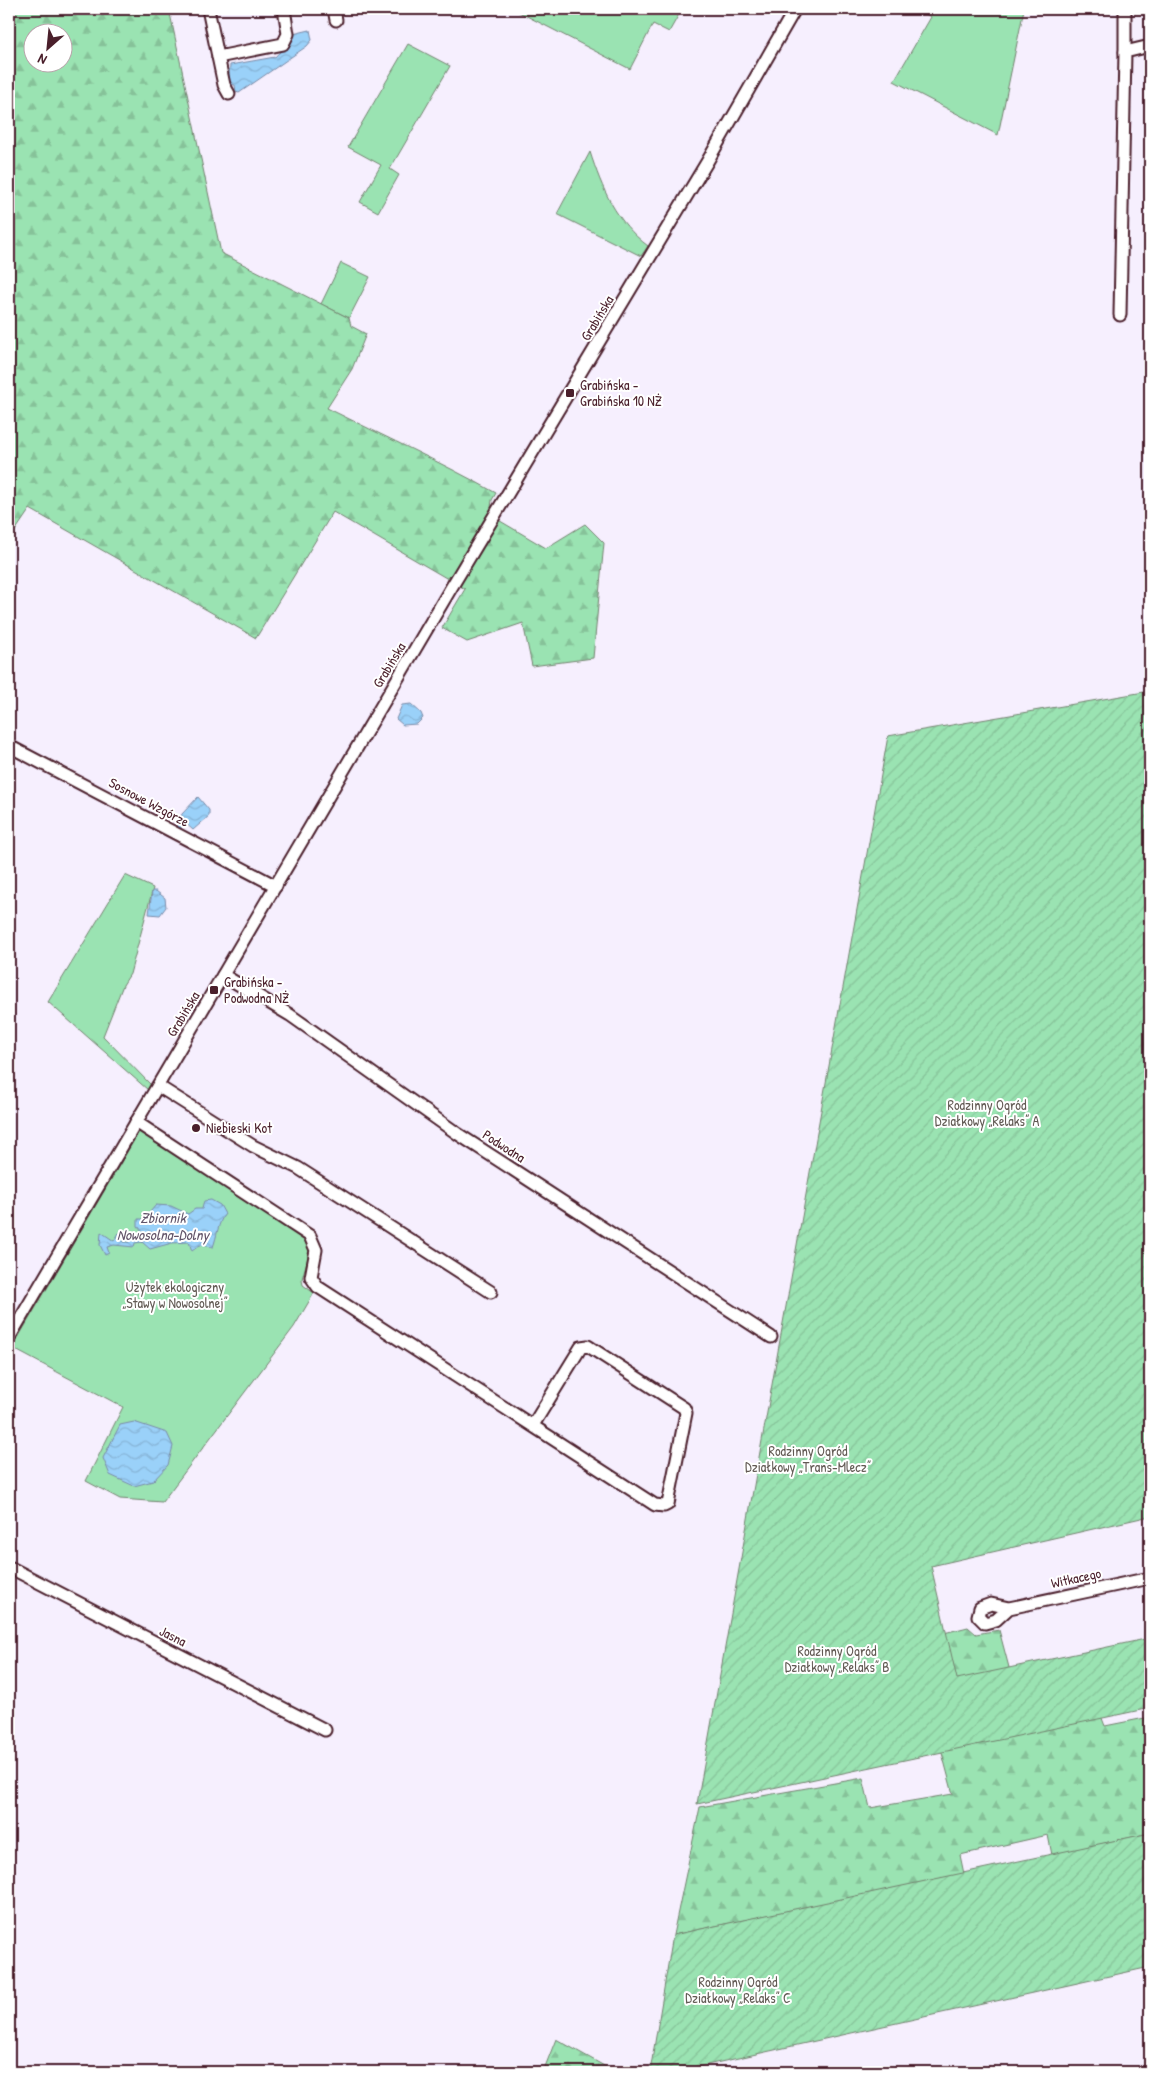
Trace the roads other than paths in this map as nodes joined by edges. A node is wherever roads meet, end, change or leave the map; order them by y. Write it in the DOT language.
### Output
graph roads {
  1 [pos="208,9"];
  2 [pos="284,9"];
  3 [pos="796,9"];
  4 [pos="1125,9"];
  5 [pos="1150,46"];
  6 [pos="1125,52"];
  7 [pos="218,57"];
  8 [pos="229,94"];
  9 [pos="1120,315"];
  10 [pos="9,746"];
  11 [pos="276,886"];
  12 [pos="224,975"];
  13 [pos="158,1086"];
  14 [pos="136,1122"];
  15 [pos="491,1292"];
  16 [pos="9,1338"];
  17 [pos="771,1338"];
  18 [pos="533,1426"];
  19 [pos="9,1567"];
  20 [pos="1150,1578"];
  21 [pos="1009,1608"];
  22 [pos="325,1730"];
  1 -- 7 [label="street"];
  2 -- 7 [label="street"];
  3 -- 11 [label="street, Grabińska"];
  4 -- 6 [label="street"];
  5 -- 6 [label="street"];
  6 -- 9 [label="street"];
  7 -- 8 [label="street"];
  10 -- 11 [label="street, Sosnowe Wzgórze"];
  11 -- 12 [label="street, Grabińska"];
  12 -- 13 [label="street, Grabińska"];
  12 -- 17 [label="street, Podwodna"];
  13 -- 14 [label="street, Grabińska"];
  13 -- 15 [label="street"];
  14 -- 16 [label="street, Grabińska"];
  14 -- 18 [label="street"];
  18 -- 18 [label="street"];
  19 -- 22 [label="street, Jasna"];
  20 -- 21 [label="street, Witkacego"];
}
